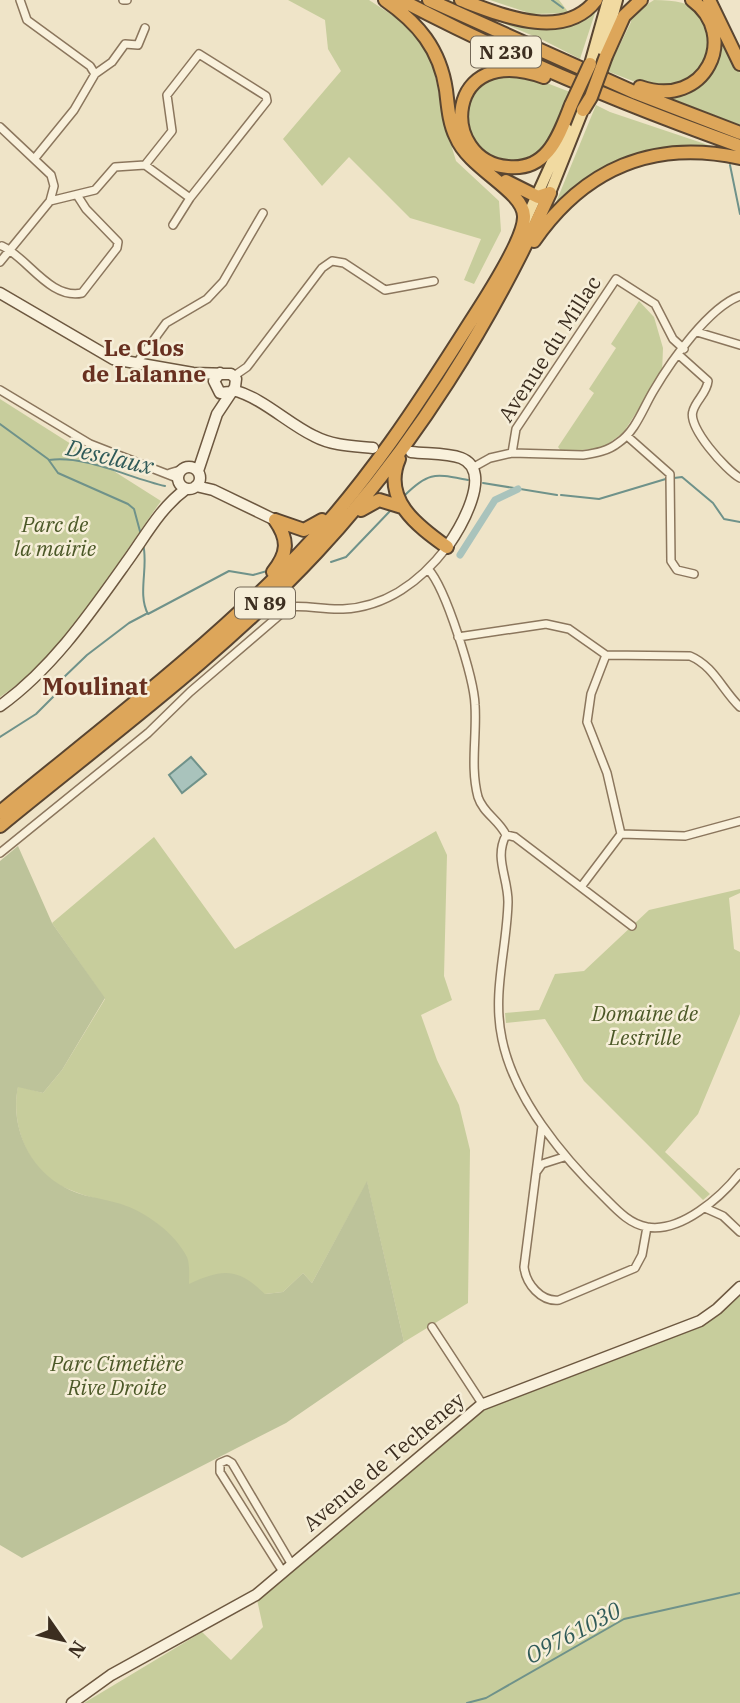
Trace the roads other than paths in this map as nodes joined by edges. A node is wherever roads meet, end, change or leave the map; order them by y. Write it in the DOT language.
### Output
graph roads {
  1 [pos="20,0"];
  2 [pos="385,0"];
  3 [pos="401,0"];
  4 [pos="429,0"];
  5 [pos="461,0"];
  6 [pos="596,0"];
  7 [pos="608,0"];
  8 [pos="617,0"];
  9 [pos="641,0"];
  10 [pos="692,0"];
  11 [pos="709,0"];
  12 [pos="145,28"];
  13 [pos="598,57"];
  14 [pos="561,61"];
  15 [pos="740,64"];
  16 [pos="95,74"];
  17 [pos="614,99"];
  18 [pos="277,100"];
  19 [pos="267,101"];
  20 [pos="576,107"];
  21 [pos="0,127"];
  22 [pos="740,133"];
  23 [pos="740,146"];
  24 [pos="35,158"];
  25 [pos="740,158"];
  26 [pos="145,165"];
  27 [pos="477,167"];
  28 [pos="77,195"];
  29 [pos="544,195"];
  30 [pos="190,198"];
  31 [pos="50,201"];
  32 [pos="263,212"];
  33 [pos="173,225"];
  34 [pos="523,227"];
  35 [pos="4,248"];
  36 [pos="0,262"];
  37 [pos="512,273"];
  38 [pos="435,281"];
  39 [pos="0,293"];
  40 [pos="740,296"];
  41 [pos="697,332"];
  42 [pos="740,345"];
  43 [pos="682,352"];
  44 [pos="136,365"];
  45 [pos="193,373"];
  46 [pos="220,373"];
  47 [pos="235,377"];
  48 [pos="216,388"];
  49 [pos="0,390"];
  50 [pos="232,391"];
  51 [pos="217,414"];
  52 [pos="295,424"];
  53 [pos="626,436"];
  54 [pos="408,438"];
  55 [pos="387,447"];
  56 [pos="373,448"];
  57 [pos="411,452"];
  58 [pos="512,453"];
  59 [pos="472,468"];
  60 [pos="186,477"];
  61 [pos="740,478"];
  62 [pos="402,507"];
  63 [pos="275,520"];
  64 [pos="447,547"];
  65 [pos="428,569"];
  66 [pos="694,574"];
  67 [pos="251,600"];
  68 [pos="268,601"];
  69 [pos="458,637"];
  70 [pos="606,656"];
  71 [pos="0,706"];
  72 [pos="740,708"];
  73 [pos="0,811"];
  74 [pos="740,821"];
  75 [pos="0,826"];
  76 [pos="621,834"];
  77 [pos="506,835"];
  78 [pos="0,853"];
  79 [pos="580,887"];
  80 [pos="632,926"];
  81 [pos="542,1126"];
  82 [pos="564,1157"];
  83 [pos="536,1172"];
  84 [pos="740,1173"];
  85 [pos="718,1198"];
  86 [pos="705,1208"];
  87 [pos="723,1216"];
  88 [pos="647,1227"];
  89 [pos="740,1232"];
  90 [pos="740,1287"];
  91 [pos="432,1328"];
  92 [pos="483,1405"];
  93 [pos="292,1564"];
  94 [pos="283,1572"];
  95 [pos="72,1703"];
  1 -- 16 [label="street"];
  2 -- 27 [label="highway"];
  3 -- 17 [label="highway, N 230"];
  4 -- 14 [label="highway, N 230"];
  5 -- 6 [label="highway"];
  7 -- 13 [label="main road"];
  8 -- 13 [label="main road"];
  9 -- 13 [label="highway"];
  10 -- 14 [label="highway"];
  11 -- 15 [label="highway"];
  12 -- 16 [label="street"];
  13 -- 20 [label="highway, bridge"];
  14 -- 22 [label="highway, N 230"];
  16 -- 24 [label="street"];
  17 -- 20 [label="highway"];
  17 -- 23 [label="highway, N 230"];
  18 -- 19 [label="street"];
  19 -- 26 [label="street"];
  19 -- 30 [label="street"];
  20 -- 29 [label="main road, N 89"];
  21 -- 24 [label="street"];
  24 -- 31 [label="street"];
  25 -- 37 [label="highway"];
  26 -- 28 [label="street"];
  26 -- 30 [label="street"];
  27 -- 29 [label="highway"];
  27 -- 34 [label="highway"];
  28 -- 31 [label="street"];
  28 -- 35 [label="street"];
  29 -- 34 [label="main road, N 89"];
  29 -- 37 [label="highway, N 89"];
  30 -- 33 [label="street"];
  31 -- 35 [label="street"];
  32 -- 44 [label="street"];
  34 -- 55 [label="highway, N 89"];
  35 -- 36 [label="street"];
  37 -- 54 [label="highway, N 89"];
  38 -- 47 [label="street"];
  39 -- 44 [label="street"];
  40 -- 41 [label="street"];
  41 -- 42 [label="street"];
  41 -- 43 [label="street"];
  43 -- 53 [label="street"];
  43 -- 58 [label="street, Avenue du Millac"];
  43 -- 61 [label="street"];
  44 -- 45 [label="street"];
  45 -- 46 [label="street"];
  45 -- 48 [label="street"];
  46 -- 47 [label="street"];
  46 -- 48 [label="street"];
  47 -- 50 [label="street"];
  47 -- 52 [label="street"];
  48 -- 50 [label="street"];
  48 -- 51 [label="street"];
  49 -- 60 [label="street"];
  50 -- 51 [label="street"];
  50 -- 52 [label="street"];
  51 -- 60 [label="street"];
  52 -- 56 [label="street"];
  53 -- 58 [label="street"];
  53 -- 66 [label="street"];
  54 -- 62 [label="highway"];
  54 -- 68 [label="highway, N 89"];
  55 -- 63 [label="highway"];
  55 -- 67 [label="highway, N 89"];
  57 -- 59 [label="street"];
  58 -- 59 [label="street, Avenue du Millac"];
  59 -- 64 [label="street"];
  60 -- 63 [label="street"];
  60 -- 71 [label="street"];
  62 -- 64 [label="highway"];
  62 -- 68 [label="highway"];
  63 -- 67 [label="highway"];
  64 -- 65 [label="street"];
  65 -- 69 [label="street"];
  65 -- 78 [label="street"];
  67 -- 73 [label="highway, N 89"];
  68 -- 75 [label="highway, N 89"];
  69 -- 70 [label="street"];
  69 -- 77 [label="street"];
  70 -- 72 [label="street"];
  70 -- 76 [label="street"];
  74 -- 76 [label="street"];
  76 -- 79 [label="street"];
  77 -- 79 [label="street"];
  77 -- 81 [label="street"];
  79 -- 80 [label="street"];
  81 -- 82 [label="street"];
  81 -- 83 [label="street"];
  82 -- 83 [label="street"];
  82 -- 88 [label="street"];
  83 -- 88 [label="street"];
  84 -- 85 [label="street"];
  85 -- 86 [label="street"];
  85 -- 87 [label="street"];
  86 -- 87 [label="street"];
  86 -- 88 [label="street"];
  87 -- 89 [label="street"];
  90 -- 92 [label="street, Avenue de Techeney"];
  91 -- 92 [label="street"];
  92 -- 93 [label="street, Avenue de Techeney"];
  93 -- 94 [label="street, Avenue de Techeney"];
  93 -- 94 [label="street"];
  94 -- 95 [label="street, Avenue de Techeney"];
}
